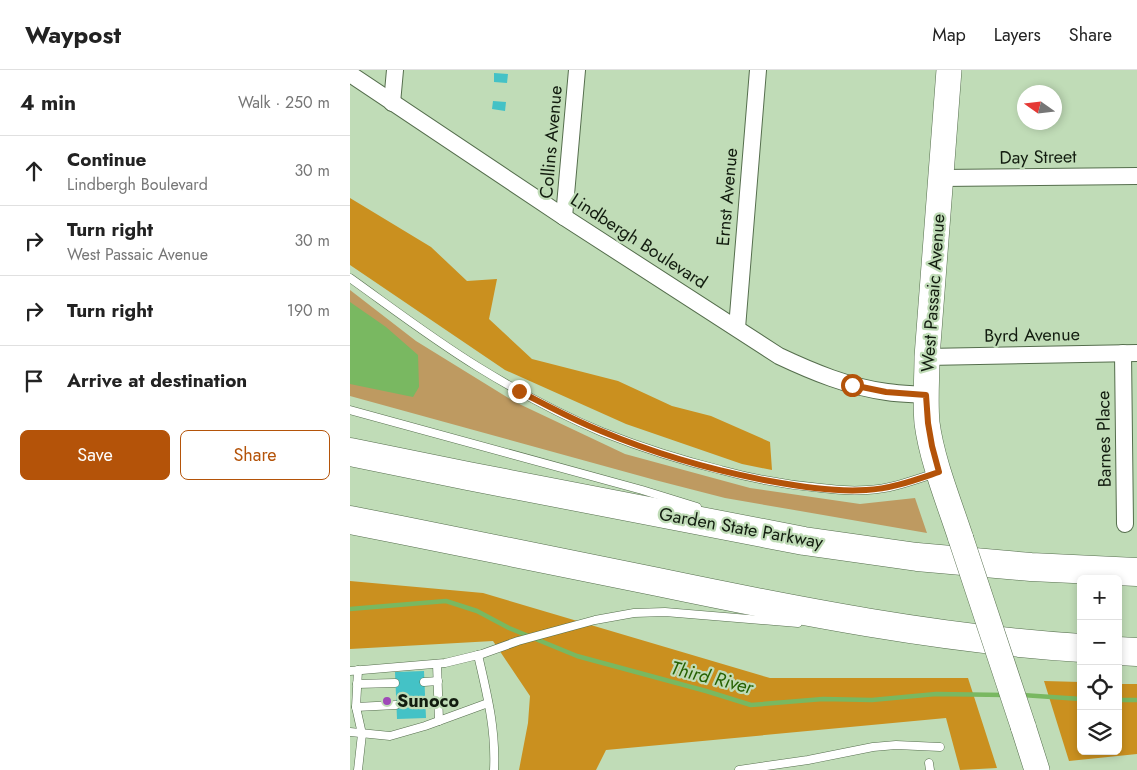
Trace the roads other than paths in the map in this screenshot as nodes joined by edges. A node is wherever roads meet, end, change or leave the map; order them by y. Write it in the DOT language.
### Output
graph roads {
  1 [pos="395,70"];
  2 [pos="576,70"];
  3 [pos="758,70"];
  4 [pos="949,70"];
  5 [pos="350,74"];
  6 [pos="392,103"];
  7 [pos="1137,176"];
  8 [pos="940,178"];
  9 [pos="564,217"];
  10 [pos="350,278"];
  11 [pos="736,328"];
  12 [pos="1130,353"];
  13 [pos="927,356"];
  14 [pos="926,395"];
  15 [pos="350,410"];
  16 [pos="350,452"];
  17 [pos="939,472"];
  18 [pos="705,510"];
  19 [pos="350,520"];
  20 [pos="741,521"];
  21 [pos="1125,524"];
  22 [pos="804,541"];
  23 [pos="1137,572"];
  24 [pos="811,624"];
  25 [pos="841,626"];
  26 [pos="949,634"];
  27 [pos="1077,648"];
  28 [pos="1122,651"];
  29 [pos="1137,652"];
  30 [pos="478,655"];
  31 [pos="437,664"];
  32 [pos="354,670"];
  33 [pos="438,681"];
  34 [pos="395,682"];
  35 [pos="424,682"];
  36 [pos="358,684"];
  37 [pos="438,703"];
  38 [pos="488,703"];
  39 [pos="425,704"];
  40 [pos="396,705"];
  41 [pos="356,707"];
  42 [pos="439,721"];
  43 [pos="350,732"];
  44 [pos="362,734"];
  45 [pos="940,747"];
  46 [pos="808,760"];
  47 [pos="763,768"];
  48 [pos="358,770"];
  49 [pos="494,770"];
  50 [pos="738,770"];
  51 [pos="809,770"];
  52 [pos="1037,770"];
  1 -- 6 [label="street"];
  2 -- 9 [label="street, Collins Avenue"];
  3 -- 11 [label="street, Ernst Avenue"];
  4 -- 8 [label="main road, West Passaic Avenue"];
  5 -- 6 [label="street, Lindbergh Boulevard"];
  6 -- 9 [label="street, Lindbergh Boulevard"];
  7 -- 8 [label="street, Day Street"];
  8 -- 13 [label="main road, West Passaic Avenue"];
  9 -- 11 [label="street, Lindbergh Boulevard"];
  10 -- 17 [label="lane"];
  11 -- 14 [label="street, Lindbergh Boulevard"];
  12 -- 13 [label="street, Byrd Avenue"];
  12 -- 21 [label="street, Barnes Place"];
  13 -- 14 [label="main road, West Passaic Avenue"];
  14 -- 17 [label="main road, West Passaic Avenue"];
  15 -- 18 [label="lane"];
  16 -- 22 [label="highway, Garden State Parkway"];
  17 -- 52 [label="main road, West Passaic Avenue, bridge"];
  19 -- 26 [label="highway"];
  20 -- 22 [label="lane"];
  22 -- 23 [label="highway, Garden State Parkway"];
  24 -- 30 [label="lane"];
  25 -- 26 [label="lane"];
  26 -- 27 [label="highway"];
  28 -- 29 [label="highway"];
  30 -- 31 [label="lane"];
  30 -- 38 [label="lane"];
  31 -- 32 [label="lane"];
  31 -- 33 [label="lane"];
  32 -- 36 [label="lane"];
  33 -- 35 [label="lane"];
  33 -- 37 [label="lane"];
  34 -- 36 [label="lane"];
  36 -- 41 [label="lane"];
  37 -- 39 [label="lane"];
  37 -- 42 [label="lane"];
  38 -- 42 [label="lane"];
  38 -- 49 [label="lane"];
  40 -- 41 [label="lane"];
  41 -- 44 [label="lane"];
  42 -- 44 [label="lane"];
  43 -- 44 [label="lane"];
  44 -- 48 [label="lane"];
  45 -- 46 [label="lane"];
  46 -- 47 [label="lane"];
  46 -- 51 [label="lane"];
  47 -- 50 [label="lane"];
}
